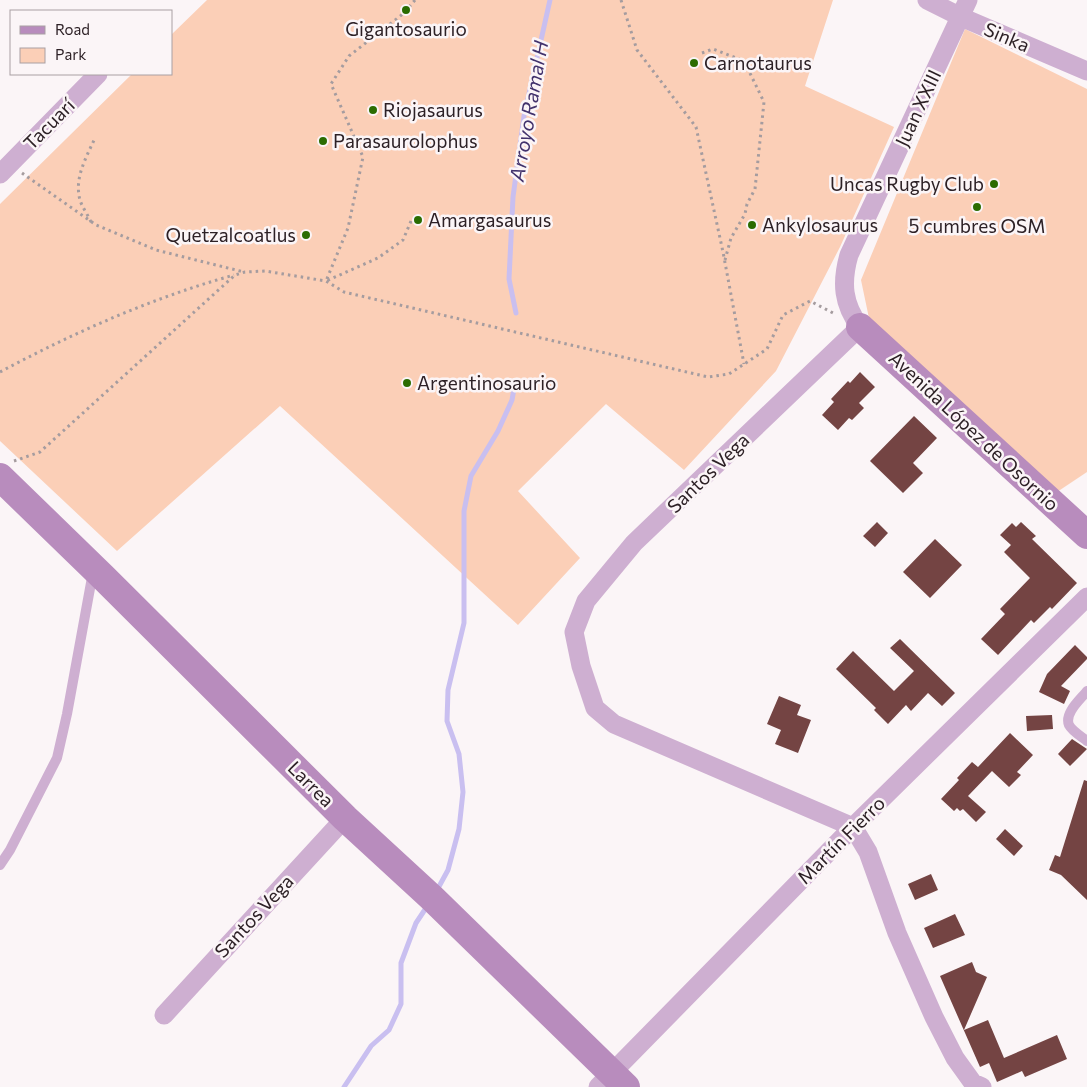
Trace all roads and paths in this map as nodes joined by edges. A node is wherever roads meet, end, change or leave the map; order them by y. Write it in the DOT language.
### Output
graph roads {
  1 [pos="415,0"];
  2 [pos="621,0"];
  3 [pos="927,0"];
  4 [pos="965,8"];
  5 [pos="702,53"];
  6 [pos="1087,71"];
  7 [pos="97,75"];
  8 [pos="95,138"];
  9 [pos="3,162"];
  10 [pos="411,221"];
  11 [pos="92,222"];
  12 [pos="725,262"];
  13 [pos="245,272"];
  14 [pos="235,275"];
  15 [pos="326,281"];
  16 [pos="860,327"];
  17 [pos="744,364"];
  18 [pos="0,372"];
  19 [pos="3,469"];
  20 [pos="1087,535"];
  21 [pos="94,568"];
  22 [pos="1087,597"];
  23 [pos="1087,691"];
  24 [pos="1087,741"];
  25 [pos="345,818"];
  26 [pos="853,828"];
  27 [pos="0,865"];
  28 [pos="164,1014"];
  29 [pos="612,1082"];
  30 [pos="982,1087"];
  1 -- 15 [label="path"];
  2 -- 12 [label="path"];
  3 -- 4 [label="street, Sinka"];
  4 -- 6 [label="street, Sinka"];
  4 -- 16 [label="street, Juan XXIII"];
  5 -- 12 [label="path"];
  7 -- 9 [label="street, Tacuarí"];
  8 -- 11 [label="path"];
  9 -- 11 [label="path"];
  10 -- 15 [label="path"];
  11 -- 13 [label="path"];
  12 -- 17 [label="path"];
  13 -- 14 [label="path"];
  13 -- 15 [label="path"];
  14 -- 18 [label="path"];
  14 -- 19 [label="path"];
  15 -- 17 [label="path"];
  16 -- 17 [label="path"];
  16 -- 20 [label="street, Avenida López de Osornio"];
  16 -- 26 [label="street, Santos Vega"];
  19 -- 21 [label="street, Larrea"];
  21 -- 25 [label="street, Larrea"];
  21 -- 27 [label="lane"];
  22 -- 26 [label="street, Martín Fierro"];
  23 -- 24 [label="lane"];
  25 -- 28 [label="street, Santos Vega"];
  25 -- 29 [label="street, Larrea"];
  26 -- 29 [label="street, Martín Fierro"];
  26 -- 30 [label="street"];
}
